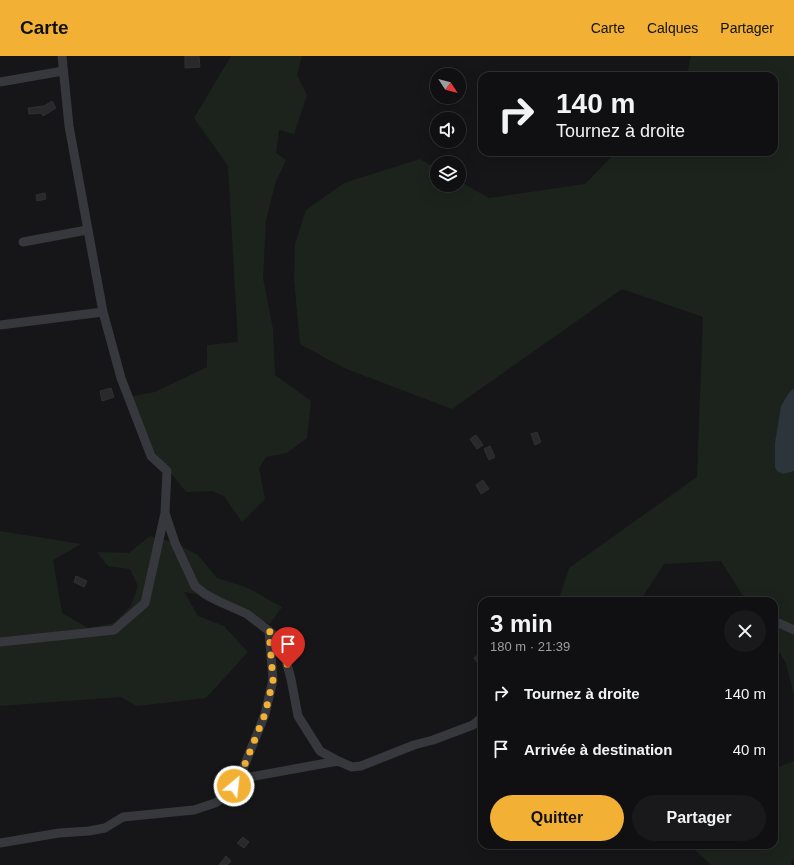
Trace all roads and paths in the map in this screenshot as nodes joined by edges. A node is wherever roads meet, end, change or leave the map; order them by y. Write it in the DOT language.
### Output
graph roads {
  1 [pos="62,56"];
  2 [pos="63,71"];
  3 [pos="0,82"];
  4 [pos="87,230"];
  5 [pos="23,242"];
  6 [pos="103,312"];
  7 [pos="0,325"];
  8 [pos="165,513"];
  9 [pos="778,623"];
  10 [pos="794,630"];
  11 [pos="269,631"];
  12 [pos="0,642"];
  13 [pos="478,720"];
  14 [pos="338,761"];
  15 [pos="239,779"];
  16 [pos="0,843"];
  1 -- 2 [label="street"];
  2 -- 3 [label="street"];
  2 -- 4 [label="street"];
  4 -- 5 [label="street"];
  4 -- 6 [label="street"];
  6 -- 7 [label="street"];
  6 -- 8 [label="street"];
  8 -- 11 [label="street"];
  8 -- 12 [label="street"];
  9 -- 10 [label="street"];
  11 -- 14 [label="street"];
  11 -- 15 [label="street"];
  13 -- 14 [label="street"];
  14 -- 15 [label="street"];
  15 -- 16 [label="street"];
}
